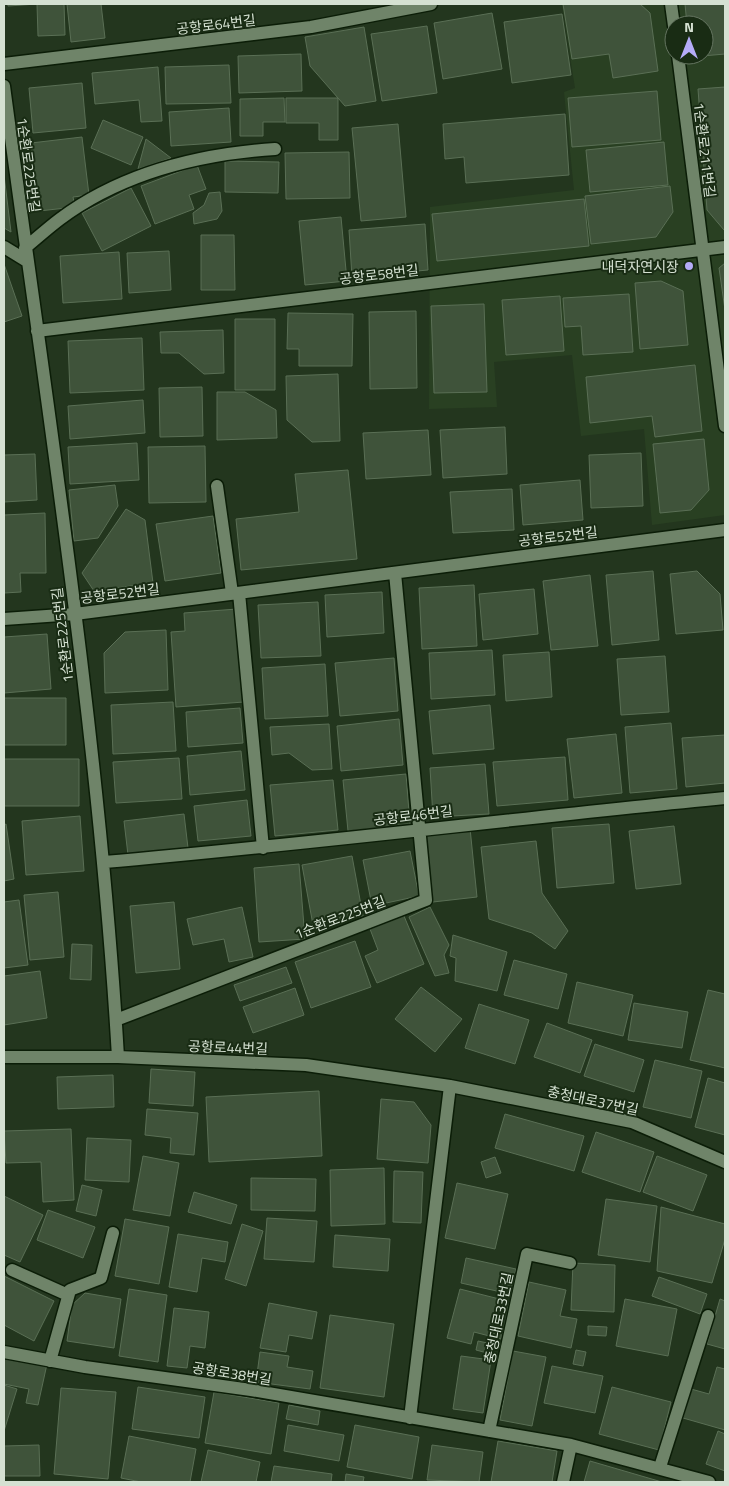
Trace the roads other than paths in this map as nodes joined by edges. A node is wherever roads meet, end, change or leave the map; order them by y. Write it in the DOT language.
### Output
graph roads {
  1 [pos="431,4"];
  2 [pos="4,64"];
  3 [pos="679,65"];
  4 [pos="4,86"];
  5 [pos="275,149"];
  6 [pos="8,150"];
  7 [pos="4,247"];
  8 [pos="725,247"];
  9 [pos="703,250"];
  10 [pos="26,254"];
  11 [pos="36,331"];
  12 [pos="725,426"];
  13 [pos="217,486"];
  14 [pos="725,530"];
  15 [pos="395,573"];
  16 [pos="236,593"];
  17 [pos="75,614"];
  18 [pos="4,619"];
  19 [pos="725,798"];
  20 [pos="419,830"];
  21 [pos="263,848"];
  22 [pos="104,862"];
  23 [pos="116,1020"];
  24 [pos="4,1057"];
  25 [pos="118,1058"];
  26 [pos="450,1086"];
  27 [pos="725,1162"];
  28 [pos="113,1233"];
  29 [pos="570,1263"];
  30 [pos="12,1270"];
  31 [pos="68,1295"];
  32 [pos="708,1316"];
  33 [pos="4,1352"];
  34 [pos="50,1361"];
  35 [pos="410,1418"];
  36 [pos="490,1431"];
  37 [pos="571,1445"];
  38 [pos="660,1467"];
  39 [pos="563,1482"];
  40 [pos="709,1482"];
  1 -- 2 [label="street, 공항로64번길"];
  3 -- 9 [label="street, 1순환로211번길"];
  4 -- 6 [label="street, 1순환로225번길"];
  5 -- 10 [label="street, 1순환로225번길"];
  6 -- 10 [label="street, 1순환로225번길"];
  7 -- 10 [label="street"];
  8 -- 9 [label="street, 공항로58번길"];
  9 -- 11 [label="street, 공항로58번길"];
  9 -- 12 [label="street, 1순환로211번길"];
  10 -- 11 [label="street, 1순환로225번길"];
  11 -- 17 [label="street, 1순환로225번길"];
  13 -- 16 [label="street"];
  14 -- 15 [label="street, 공항로52번길"];
  15 -- 16 [label="street, 공항로52번길"];
  15 -- 20 [label="street"];
  16 -- 17 [label="street, 공항로52번길"];
  16 -- 21 [label="street"];
  17 -- 18 [label="street, 공항로52번길"];
  17 -- 22 [label="street, 1순환로225번길"];
  19 -- 20 [label="street, 공항로46번길"];
  20 -- 21 [label="street, 공항로46번길"];
  20 -- 23 [label="street, 1순환로225번길"];
  21 -- 22 [label="street, 공항로46번길"];
  22 -- 23 [label="street, 1순환로225번길"];
  23 -- 25 [label="street, 1순환로225번길"];
  24 -- 25 [label="street, 공항로44번길"];
  25 -- 26 [label="street, 공항로44번길"];
  26 -- 27 [label="street, 충청대로37번길"];
  26 -- 35 [label="street"];
  28 -- 31 [label="street"];
  29 -- 36 [label="street, 충청대로33번길"];
  30 -- 31 [label="street"];
  31 -- 34 [label="street"];
  32 -- 38 [label="street"];
  33 -- 34 [label="street, 공항로38번길"];
  34 -- 35 [label="street, 공항로38번길"];
  35 -- 36 [label="street"];
  36 -- 37 [label="street"];
  37 -- 38 [label="street"];
  37 -- 39 [label="street"];
  38 -- 40 [label="street"];
}
